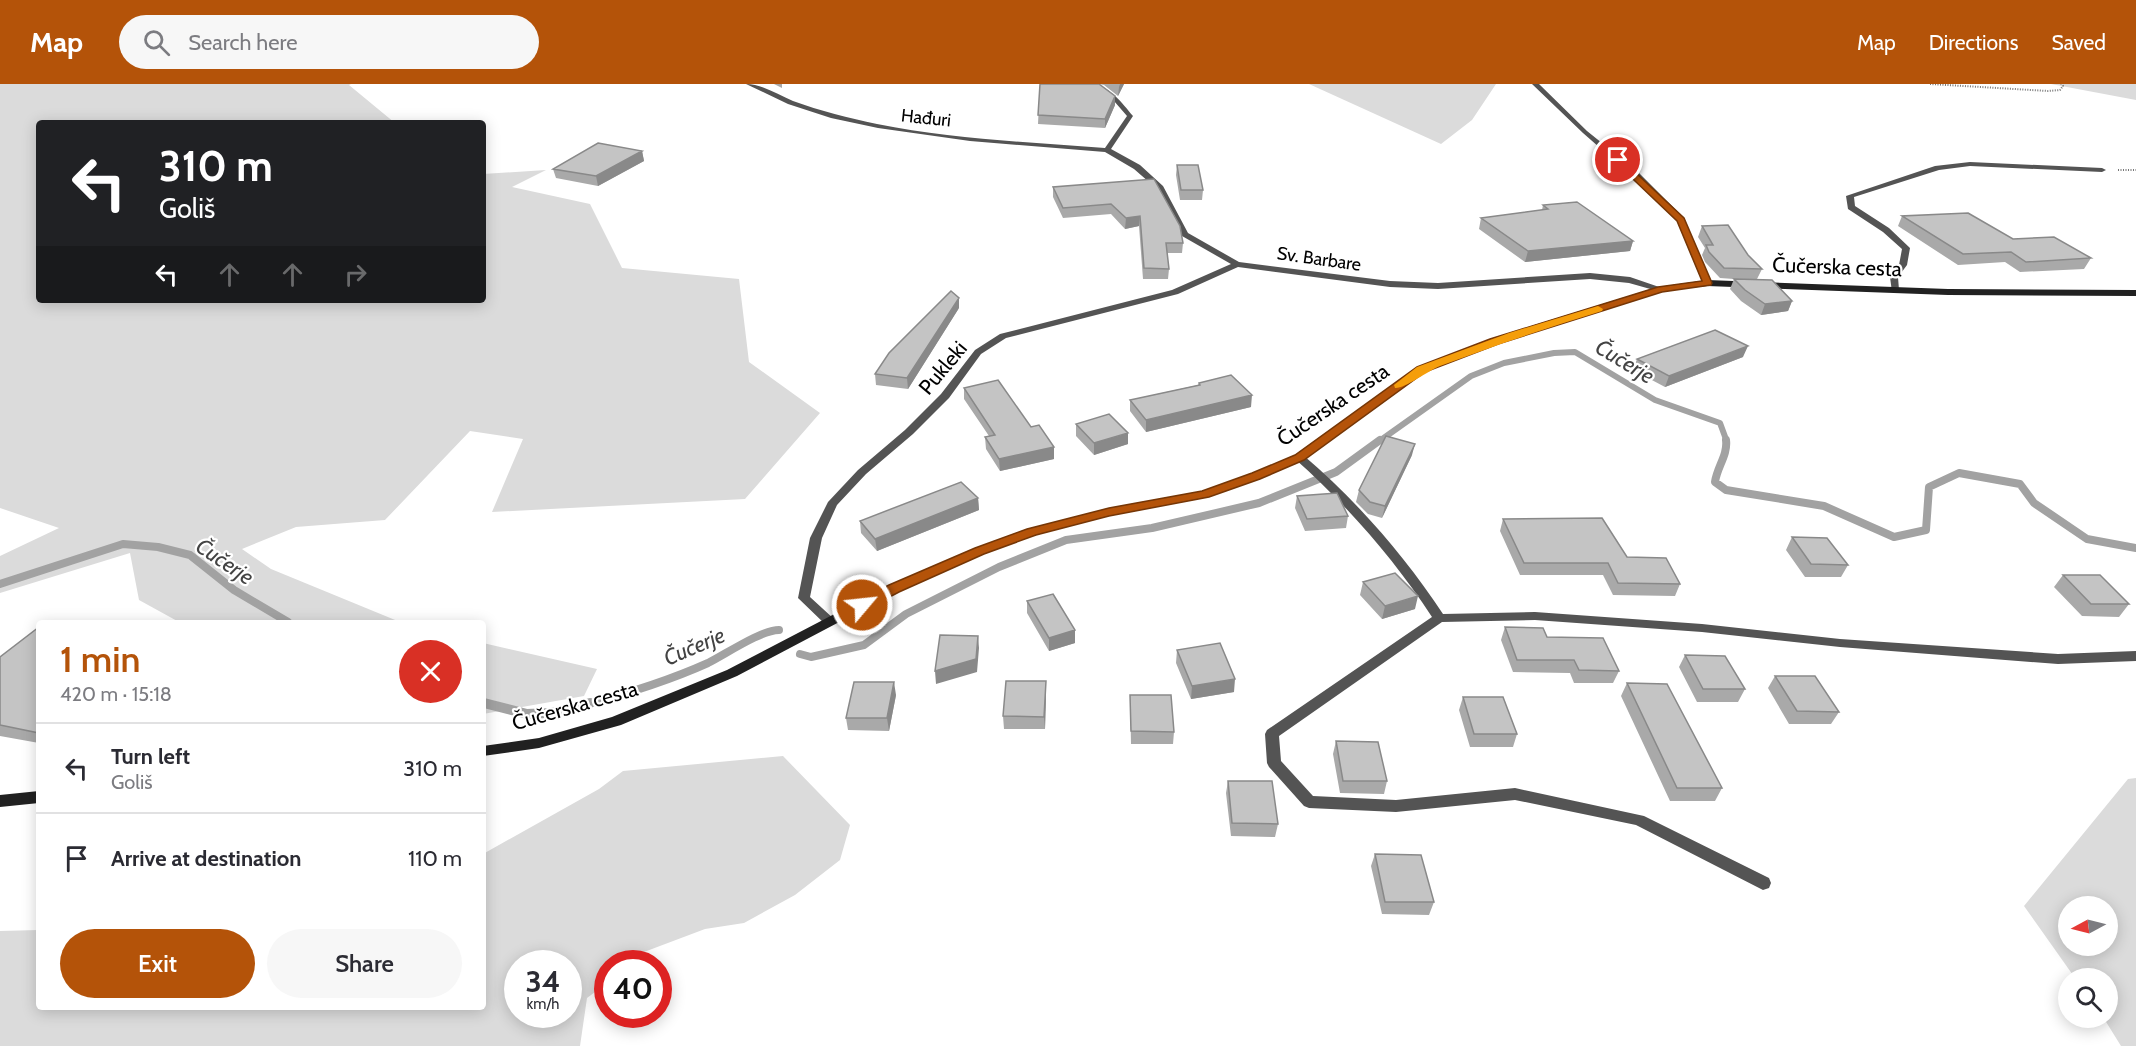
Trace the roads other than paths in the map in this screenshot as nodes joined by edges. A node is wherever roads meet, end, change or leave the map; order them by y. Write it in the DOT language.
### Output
graph roads {
  1 [pos="750,84"];
  2 [pos="1094,84"];
  3 [pos="1534,84"];
  4 [pos="1107,150"];
  5 [pos="2102,170"];
  6 [pos="1237,264"];
  7 [pos="1707,283"];
  8 [pos="1661,289"];
  9 [pos="1895,290"];
  10 [pos="2136,293"];
  11 [pos="1299,457"];
  12 [pos="1439,618"];
  13 [pos="830,622"];
  14 [pos="2136,656"];
  15 [pos="486,751"];
  16 [pos="36,797"];
  17 [pos="0,801"];
  18 [pos="1763,882"];
  1 -- 4 [label="street, Hađuri"];
  2 -- 4 [label="street"];
  3 -- 7 [label="street"];
  4 -- 6 [label="street, Sv. Barbare"];
  5 -- 9 [label="street"];
  6 -- 8 [label="street, Sv. Barbare"];
  6 -- 13 [label="street, Pukleki"];
  7 -- 8 [label="street, Čučerska cesta"];
  7 -- 9 [label="street, Čučerska cesta"];
  8 -- 11 [label="street, Čučerska cesta"];
  9 -- 10 [label="street, Čučerska cesta"];
  11 -- 12 [label="street"];
  11 -- 13 [label="street, Čučerska cesta"];
  12 -- 14 [label="street"];
  12 -- 18 [label="street"];
  13 -- 15 [label="street, Čučerska cesta"];
  16 -- 17 [label="street"];
}
